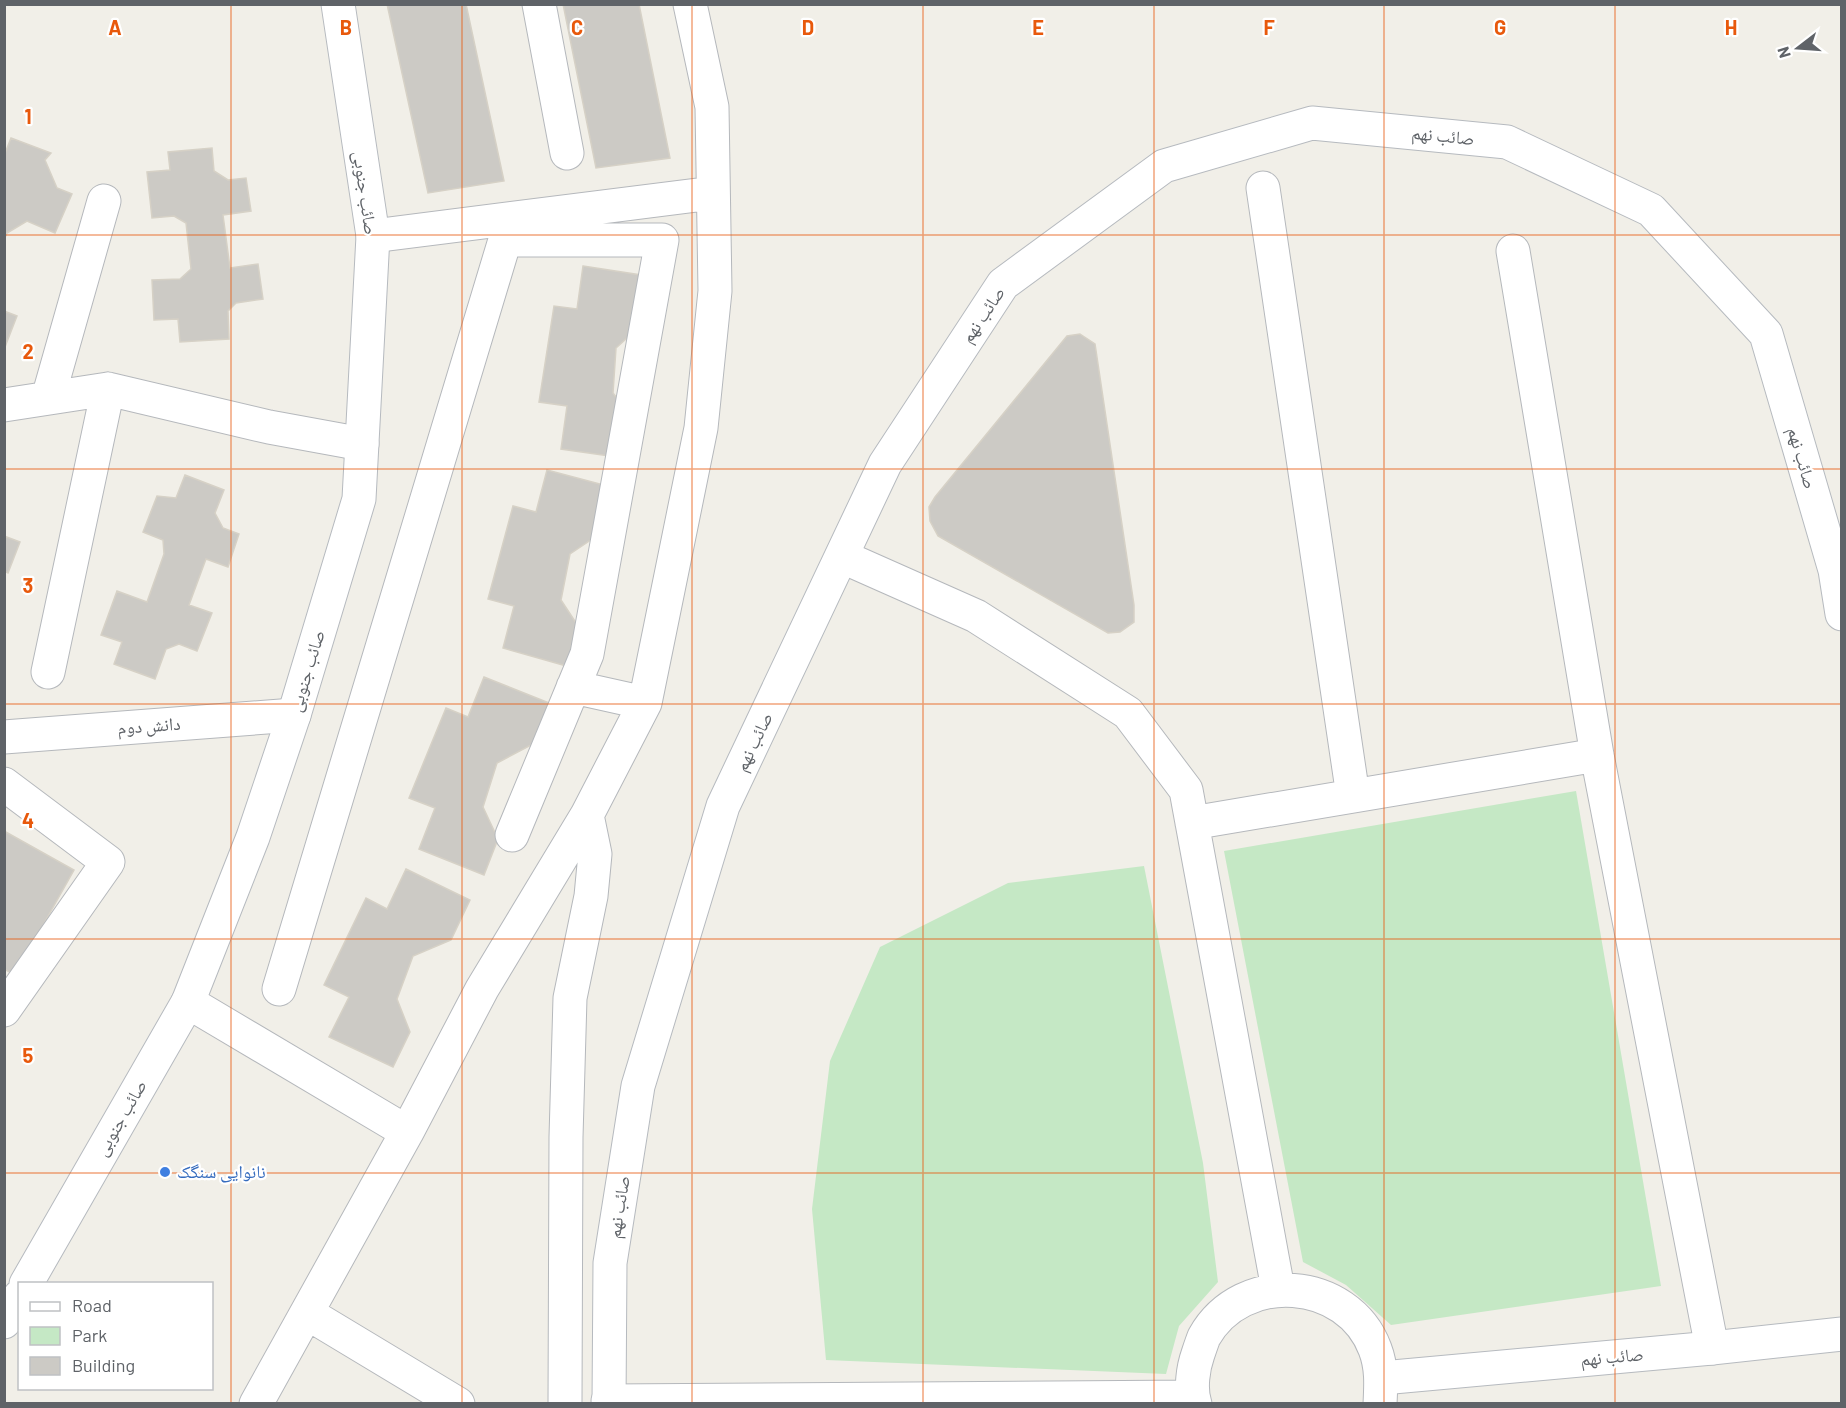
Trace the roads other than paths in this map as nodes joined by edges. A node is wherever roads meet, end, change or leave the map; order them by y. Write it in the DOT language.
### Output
graph roads {
  1 [pos="338,4"];
  2 [pos="539,4"];
  3 [pos="690,4"];
  4 [pos="567,153"];
  5 [pos="1263,188"];
  6 [pos="714,193"];
  7 [pos="104,201"];
  8 [pos="372,236"];
  9 [pos="1513,251"];
  10 [pos="108,389"];
  11 [pos="48,398"];
  12 [pos="4,405"];
  13 [pos="362,444"];
  14 [pos="843,556"];
  15 [pos="1842,614"];
  16 [pos="48,672"];
  17 [pos="573,687"];
  18 [pos="645,703"];
  19 [pos="294,715"];
  20 [pos="4,737"];
  21 [pos="1597,755"];
  22 [pos="4,784"];
  23 [pos="1353,796"];
  24 [pos="587,815"];
  25 [pos="1192,823"];
  26 [pos="512,835"];
  27 [pos="279,989"];
  28 [pos="188,1002"];
  29 [pos="4,1010"];
  30 [pos="407,1132"];
  31 [pos="27,1282"];
  32 [pos="1278,1289"];
  33 [pos="18,1299"];
  34 [pos="307,1313"];
  35 [pos="4,1322"];
  36 [pos="1842,1334"];
  37 [pos="1712,1348"];
  38 [pos="1381,1391"];
  39 [pos="1194,1400"];
  40 [pos="608,1402"];
  41 [pos="256,1404"];
  42 [pos="458,1404"];
  43 [pos="565,1404"];
  1 -- 8 [label="street, صائب جنوبی"];
  2 -- 4 [label="street"];
  3 -- 6 [label="street"];
  5 -- 23 [label="street"];
  6 -- 8 [label="street"];
  6 -- 18 [label="street"];
  7 -- 11 [label="street"];
  8 -- 13 [label="street, صائب جنوبی"];
  9 -- 21 [label="street"];
  10 -- 11 [label="street"];
  10 -- 13 [label="street"];
  10 -- 16 [label="street"];
  11 -- 12 [label="street"];
  13 -- 19 [label="street, صائب جنوبی"];
  14 -- 15 [label="street, صائب نهم"];
  14 -- 25 [label="street"];
  14 -- 40 [label="street, صائب نهم"];
  17 -- 18 [label="street"];
  17 -- 26 [label="street"];
  17 -- 27 [label="street"];
  18 -- 24 [label="street"];
  19 -- 20 [label="street, دانش دوم"];
  19 -- 28 [label="street, صائب جنوبی"];
  21 -- 23 [label="street"];
  21 -- 37 [label="street"];
  22 -- 29 [label="street"];
  23 -- 25 [label="street"];
  24 -- 30 [label="street"];
  24 -- 43 [label="street"];
  25 -- 32 [label="street"];
  28 -- 30 [label="street"];
  28 -- 31 [label="street, صائب جنوبی"];
  30 -- 34 [label="street"];
  32 -- 38 [label="street"];
  32 -- 39 [label="street"];
  33 -- 35 [label="street"];
  34 -- 41 [label="street"];
  34 -- 42 [label="street"];
  36 -- 37 [label="street, صائب نهم"];
  37 -- 38 [label="street, صائب نهم"];
  39 -- 40 [label="street"];
}
